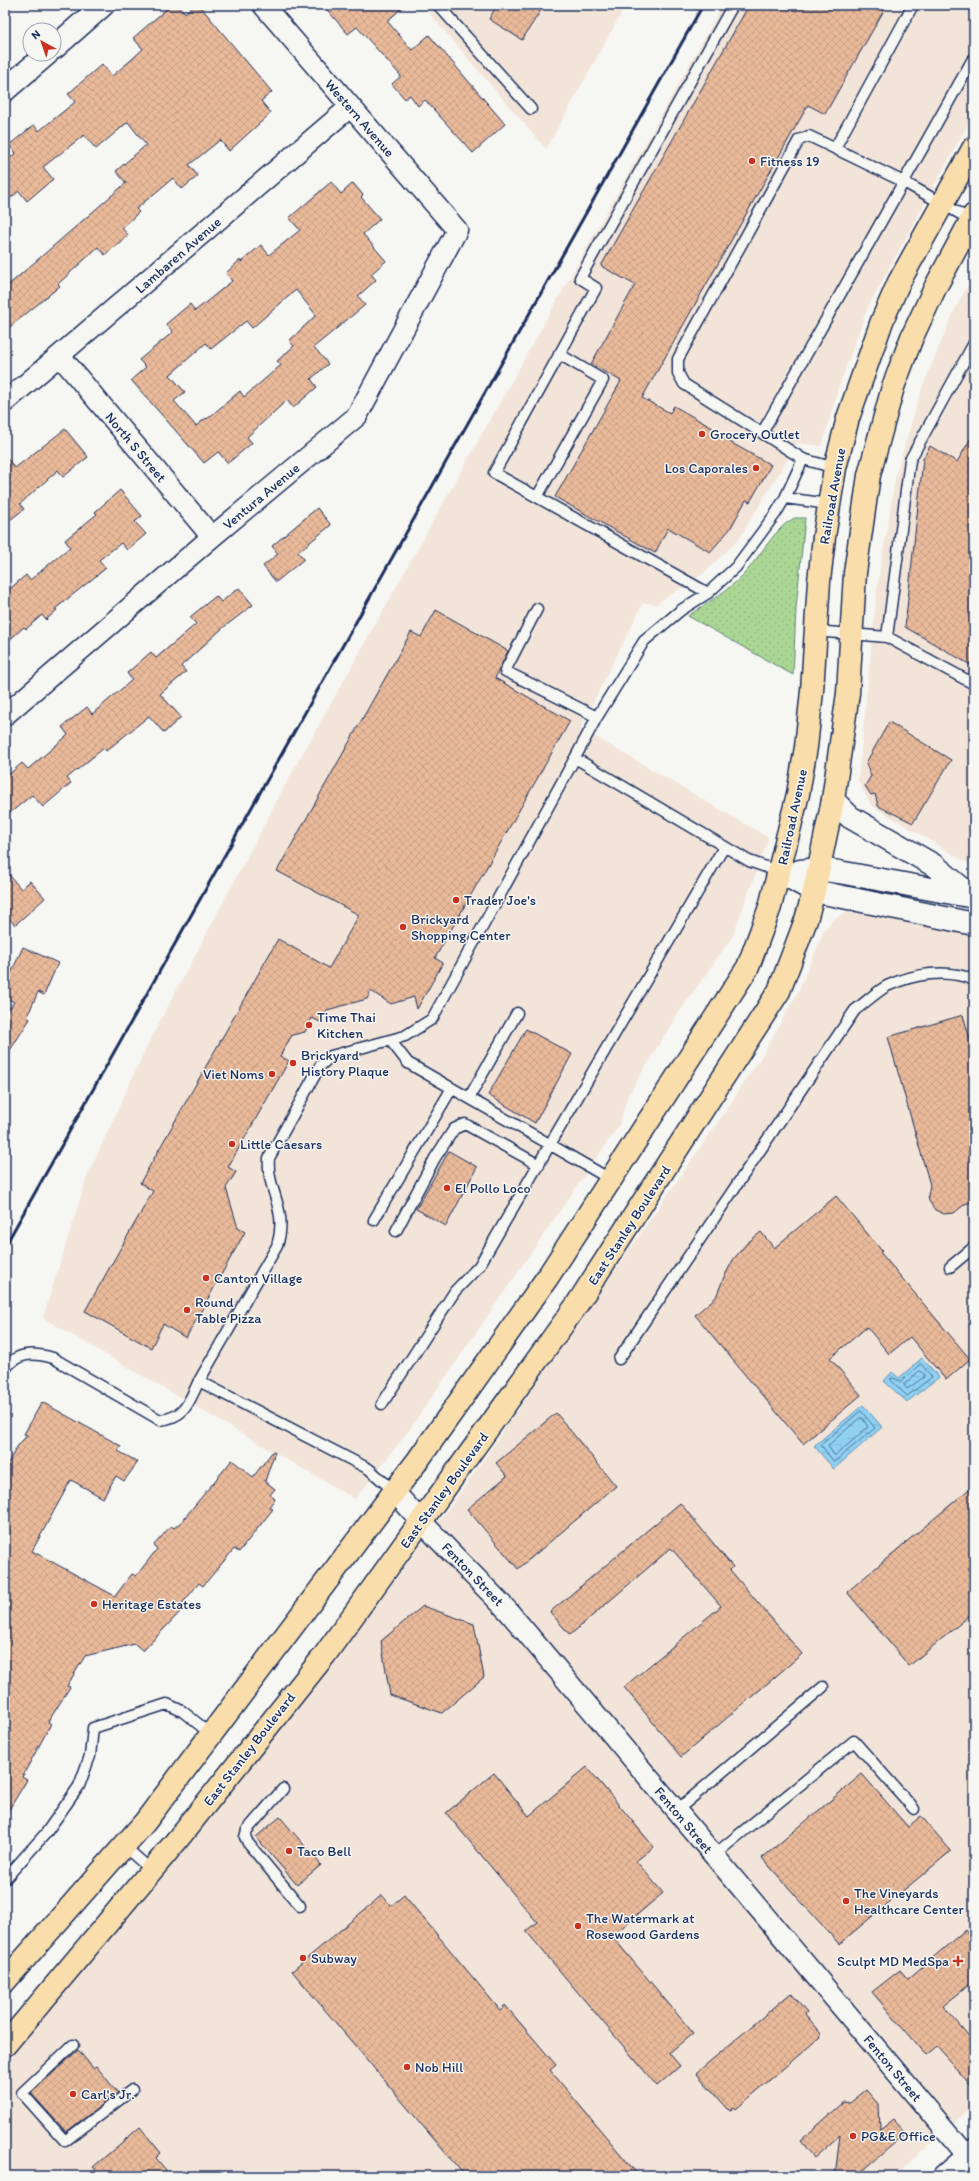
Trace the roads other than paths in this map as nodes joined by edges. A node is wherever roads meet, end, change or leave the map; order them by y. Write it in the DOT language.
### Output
graph roads {
  1 [pos="104,5"];
  2 [pos="263,5"];
  3 [pos="438,5"];
  4 [pos="733,5"];
  5 [pos="913,5"];
  6 [pos="62,41"];
  7 [pos="974,58"];
  8 [pos="37,62"];
  9 [pos="5,90"];
  10 [pos="350,107"];
  11 [pos="531,109"];
  12 [pos="974,147"];
  13 [pos="834,148"];
  14 [pos="904,182"];
  15 [pos="942,203"];
  16 [pos="973,218"];
  17 [pos="457,230"];
  18 [pos="974,343"];
  19 [pos="559,354"];
  20 [pos="60,356"];
  21 [pos="5,402"];
  22 [pos="762,433"];
  23 [pos="802,459"];
  24 [pos="835,468"];
  25 [pos="537,497"];
  26 [pos="785,498"];
  27 [pos="829,504"];
  28 [pos="212,537"];
  29 [pos="708,593"];
  30 [pos="537,609"];
  31 [pos="815,631"];
  32 [pos="850,634"];
  33 [pos="887,637"];
  34 [pos="974,684"];
  35 [pos="5,715"];
  36 [pos="597,717"];
  37 [pos="575,758"];
  38 [pos="833,800"];
  39 [pos="724,847"];
  40 [pos="819,870"];
  41 [pos="780,872"];
  42 [pos="814,891"];
  43 [pos="973,897"];
  44 [pos="974,924"];
  45 [pos="974,980"];
  46 [pos="517,1013"];
  47 [pos="390,1040"];
  48 [pos="452,1088"];
  49 [pos="469,1098"];
  50 [pos="551,1145"];
  51 [pos="539,1165"];
  52 [pos="610,1179"];
  53 [pos="374,1220"];
  54 [pos="396,1231"];
  55 [pos="974,1247"];
  56 [pos="950,1267"];
  57 [pos="619,1359"];
  58 [pos="5,1370"];
  59 [pos="198,1381"];
  60 [pos="382,1404"];
  61 [pos="394,1491"];
  62 [pos="421,1522"];
  63 [pos="823,1687"];
  64 [pos="211,1734"];
  65 [pos="283,1789"];
  66 [pos="914,1809"];
  67 [pos="676,1810"];
  68 [pos="124,1846"];
  69 [pos="714,1855"];
  70 [pos="151,1870"];
  71 [pos="5,1879"];
  72 [pos="300,1906"];
  73 [pos="5,1981"];
  74 [pos="5,2045"];
  75 [pos="73,2045"];
  76 [pos="132,2090"];
  77 [pos="970,2153"];
  78 [pos="944,2176"];
  1 -- 6 [label="main road"];
  2 -- 10 [label="street, Western Avenue"];
  3 -- 11 [label="lane"];
  4 -- 19 [label="lane"];
  5 -- 13 [label="lane"];
  7 -- 14 [label="lane"];
  8 -- 9 [label="main road"];
  10 -- 17 [label="street, Western Avenue"];
  10 -- 20 [label="street, Lambaren Avenue"];
  12 -- 15 [label="main road, Railroad Avenue"];
  13 -- 14 [label="lane"];
  13 -- 22 [label="lane"];
  14 -- 15 [label="lane"];
  14 -- 22 [label="lane"];
  15 -- 16 [label="lane"];
  15 -- 24 [label="main road, Railroad Avenue"];
  16 -- 32 [label="main road"];
  17 -- 28 [label="street, Ventura Avenue"];
  18 -- 33 [label="lane"];
  19 -- 25 [label="lane"];
  19 -- 25 [label="lane"];
  20 -- 21 [label="street, Lambaren Avenue"];
  20 -- 28 [label="street, North S Street"];
  22 -- 23 [label="lane"];
  23 -- 24 [label="lane"];
  23 -- 26 [label="lane"];
  24 -- 27 [label="main road, Railroad Avenue"];
  25 -- 29 [label="lane"];
  26 -- 27 [label="lane"];
  26 -- 29 [label="lane"];
  27 -- 31 [label="main road, Railroad Avenue"];
  28 -- 35 [label="street, Ventura Avenue"];
  29 -- 36 [label="lane"];
  30 -- 36 [label="lane"];
  31 -- 32 [label="lane"];
  31 -- 41 [label="main road, Railroad Avenue"];
  32 -- 33 [label="lane"];
  32 -- 38 [label="main road"];
  33 -- 34 [label="lane"];
  36 -- 37 [label="lane"];
  37 -- 39 [label="lane"];
  37 -- 47 [label="lane"];
  38 -- 40 [label="main road"];
  38 -- 43 [label="main road"];
  39 -- 41 [label="lane"];
  39 -- 50 [label="lane"];
  40 -- 41 [label="main road"];
  40 -- 42 [label="main road, East Stanley Boulevard"];
  40 -- 43 [label="main road"];
  41 -- 42 [label="main road"];
  41 -- 52 [label="main road"];
  42 -- 44 [label="main road"];
  42 -- 62 [label="main road, East Stanley Boulevard"];
  45 -- 57 [label="lane"];
  46 -- 49 [label="lane"];
  47 -- 48 [label="lane"];
  47 -- 59 [label="lane"];
  48 -- 49 [label="lane"];
  48 -- 53 [label="lane"];
  49 -- 50 [label="lane"];
  50 -- 51 [label="lane"];
  50 -- 52 [label="lane"];
  51 -- 54 [label="lane"];
  51 -- 60 [label="lane"];
  52 -- 61 [label="main road"];
  55 -- 56 [label="lane"];
  58 -- 59 [label="lane"];
  59 -- 61 [label="lane"];
  61 -- 62 [label="street, Fenton Street"];
  61 -- 64 [label="main road"];
  62 -- 67 [label="street, Fenton Street"];
  62 -- 70 [label="main road, East Stanley Boulevard"];
  63 -- 67 [label="lane"];
  64 -- 68 [label="main road"];
  64 -- 71 [label="lane"];
  65 -- 72 [label="lane"];
  66 -- 69 [label="lane"];
  67 -- 69 [label="street, Fenton Street"];
  68 -- 70 [label="lane"];
  68 -- 73 [label="main road"];
  69 -- 77 [label="street, Fenton Street"];
  70 -- 74 [label="main road, East Stanley Boulevard"];
  75 -- 76 [label="lane"];
  77 -- 78 [label="main road"];
}
